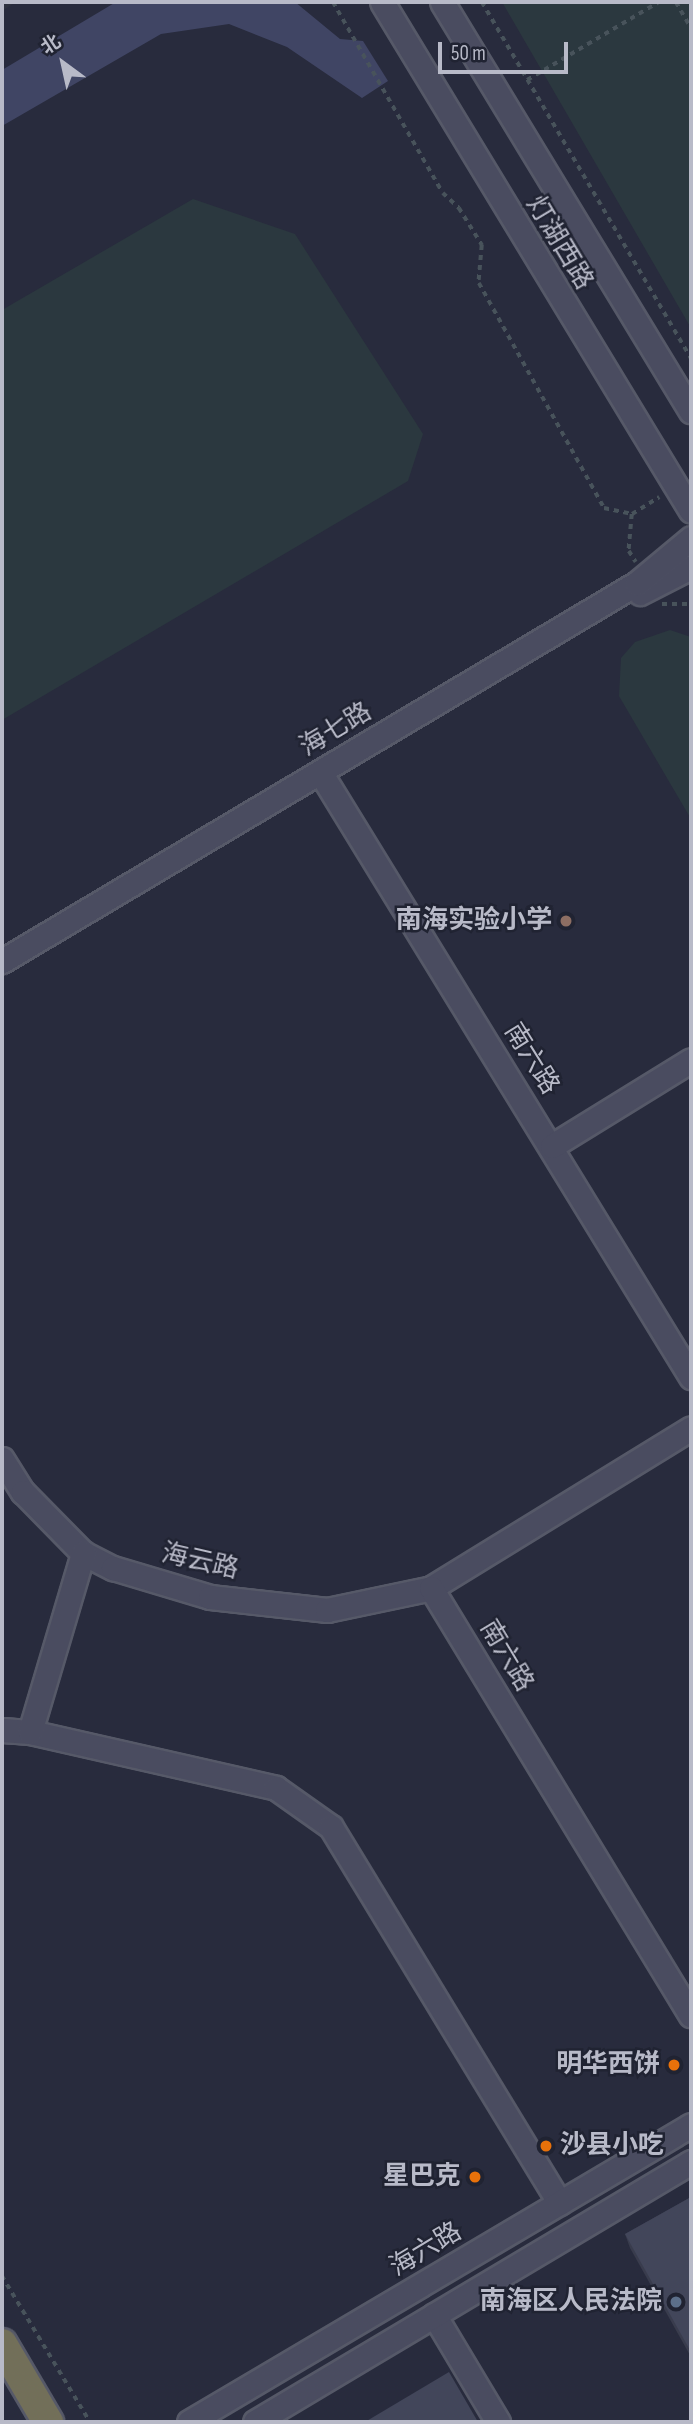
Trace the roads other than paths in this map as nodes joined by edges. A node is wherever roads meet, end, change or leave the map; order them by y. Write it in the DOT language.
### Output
graph roads {
  1 [pos="442,2"];
  2 [pos="385,7"];
  3 [pos="691,411"];
  4 [pos="691,511"];
  5 [pos="691,538"];
  6 [pos="691,567"];
  7 [pos="322,775"];
  8 [pos="2,961"];
  9 [pos="2,971"];
  10 [pos="691,1060"];
  11 [pos="552,1146"];
  12 [pos="691,1377"];
  13 [pos="691,1428"];
  14 [pos="2,1459"];
  15 [pos="83,1553"];
  16 [pos="431,1588"];
  17 [pos="2,1730"];
  18 [pos="30,1732"];
  19 [pos="691,2015"];
  20 [pos="691,2125"];
  21 [pos="691,2162"];
  22 [pos="560,2203"];
  23 [pos="434,2315"];
  24 [pos="2,2344"];
  25 [pos="28,2388"];
  26 [pos="48,2422"];
  27 [pos="57,2422"];
  28 [pos="189,2422"];
  29 [pos="256,2422"];
  30 [pos="498,2422"];
  1 -- 3 [label="main road, 灯湖西路"];
  2 -- 4 [label="main road, 灯湖西路"];
  5 -- 7 [label="main road, 海七路"];
  6 -- 7 [label="main road, 海七路"];
  7 -- 8 [label="main road, 海七路"];
  7 -- 9 [label="main road, 海七路"];
  7 -- 11 [label="main road, 南六路"];
  10 -- 11 [label="main road"];
  11 -- 12 [label="main road, 南六路"];
  13 -- 16 [label="main road"];
  14 -- 15 [label="main road, 海云路"];
  15 -- 16 [label="main road, 海云路"];
  15 -- 18 [label="main road"];
  16 -- 19 [label="main road, 南六路"];
  17 -- 18 [label="main road"];
  18 -- 22 [label="main road"];
  20 -- 22 [label="main road, 海六路"];
  21 -- 23 [label="main road"];
  22 -- 28 [label="main road, 海六路"];
  23 -- 29 [label="main road"];
  23 -- 30 [label="main road"];
  24 -- 25 [label="highway"];
  25 -- 26 [label="highway"];
  25 -- 27 [label="main road"];
}
